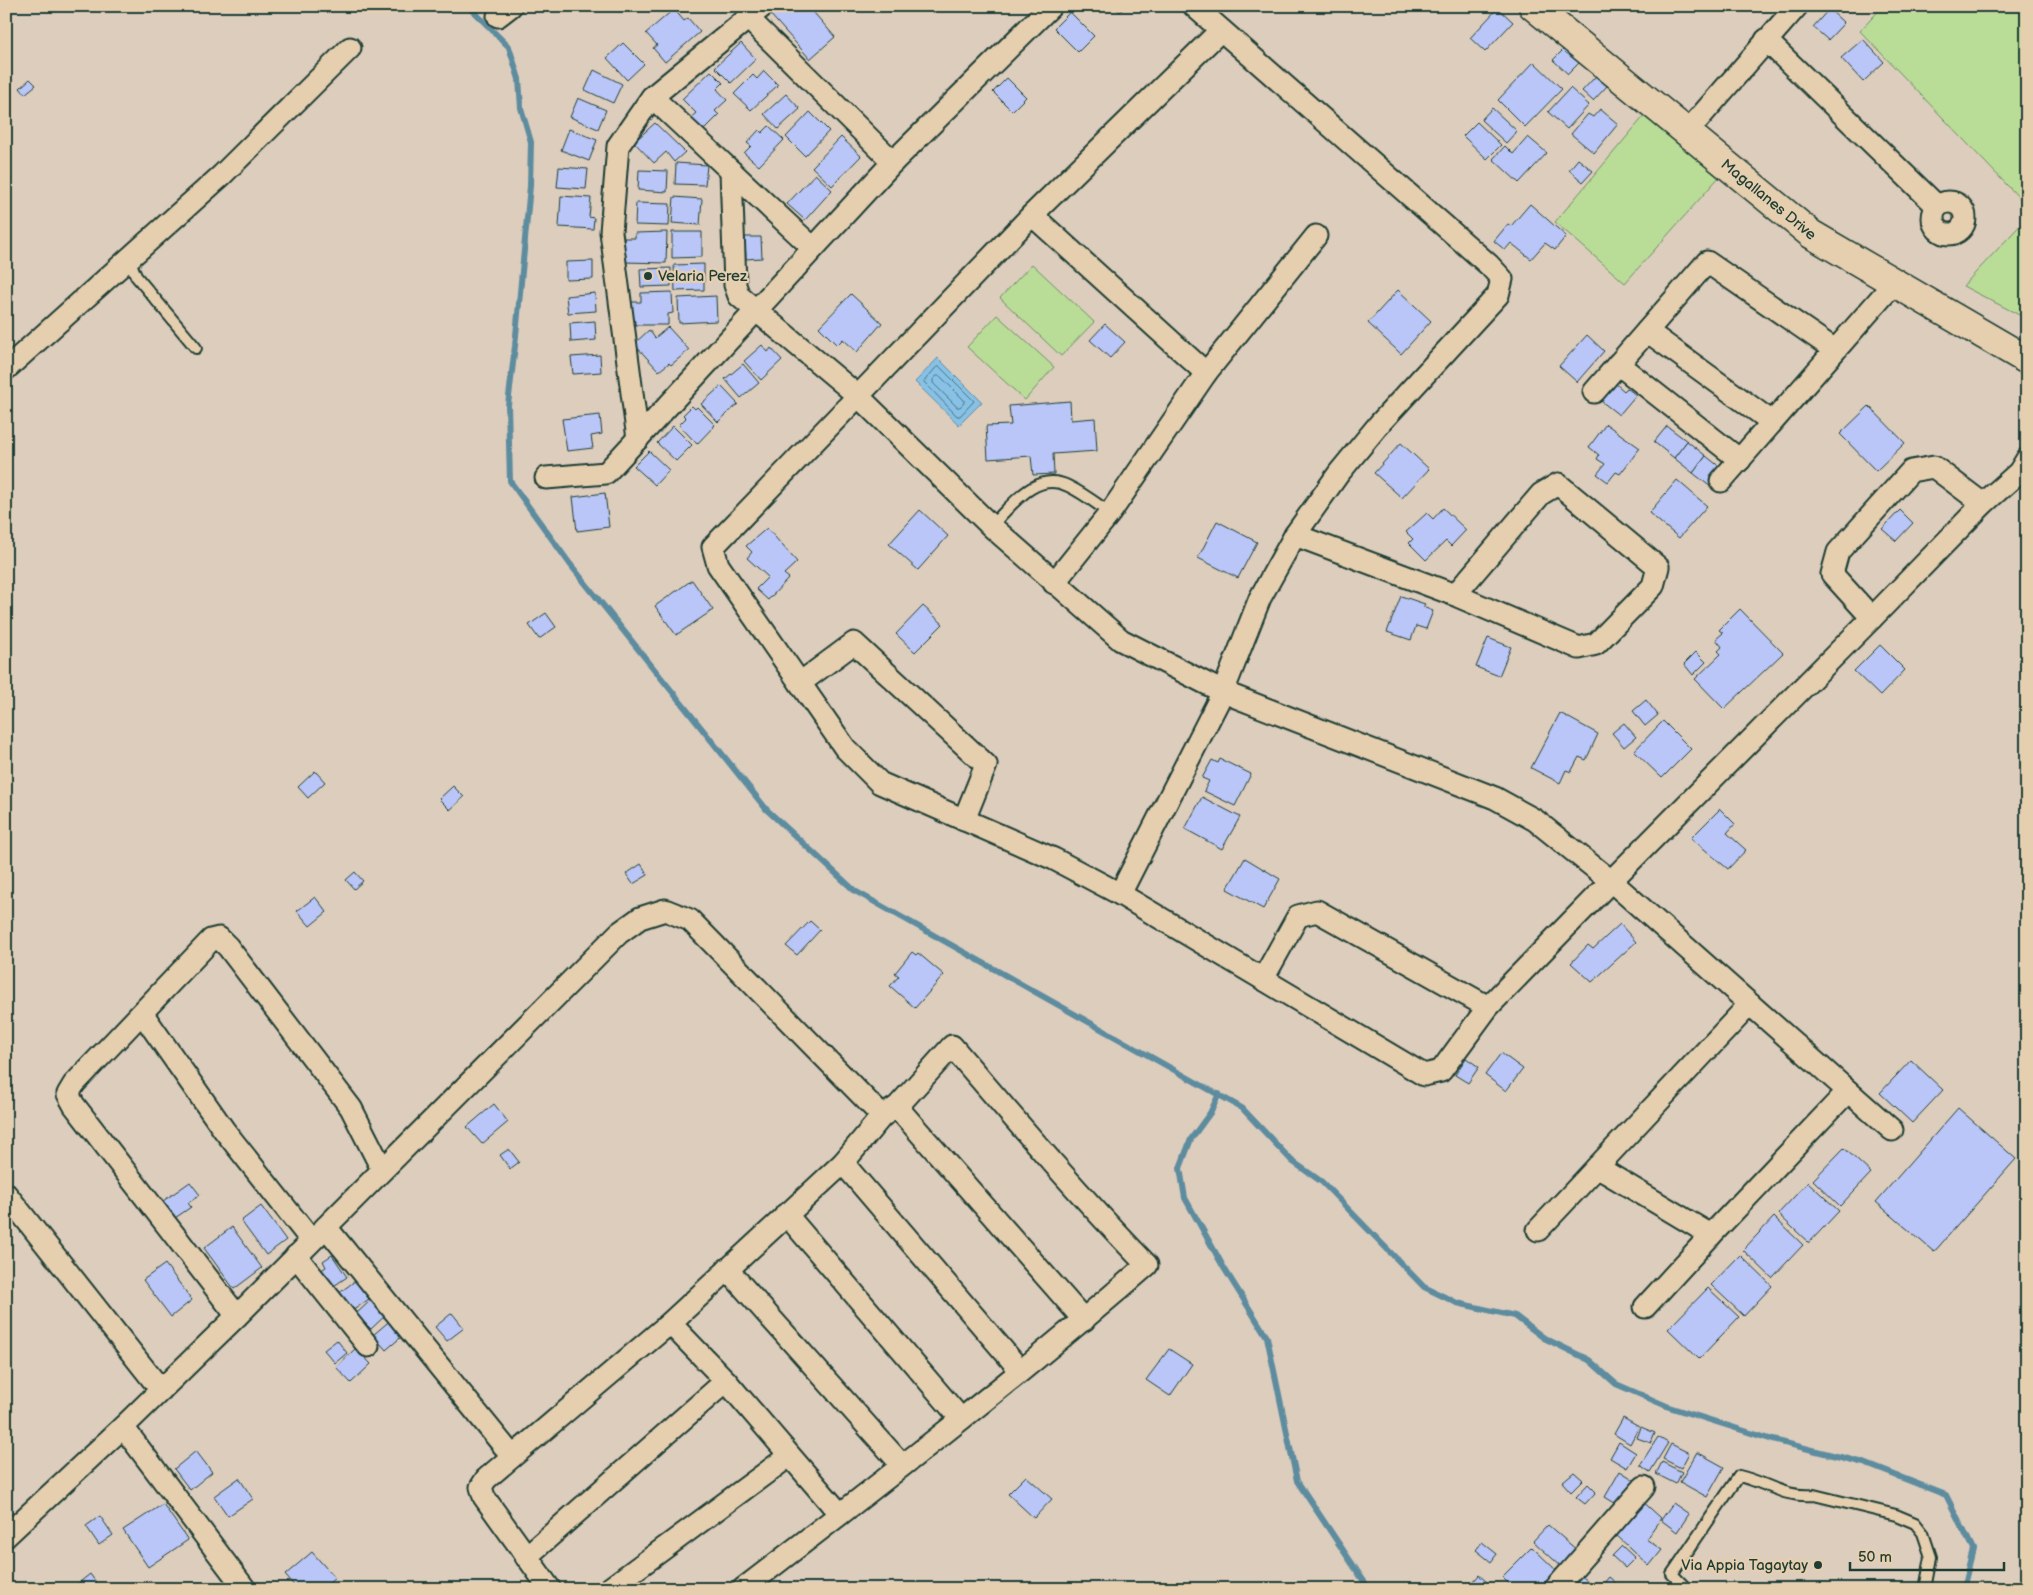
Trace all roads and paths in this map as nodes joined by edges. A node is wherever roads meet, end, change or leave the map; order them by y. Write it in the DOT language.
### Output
graph roads {
  1 [pos="1051,6"];
  2 [pos="1194,6"];
  3 [pos="1533,6"];
  4 [pos="1797,6"];
  5 [pos="756,13"];
  6 [pos="1220,31"];
  7 [pos="1766,40"];
  8 [pos="350,48"];
  9 [pos="652,97"];
  10 [pos="1687,132"];
  11 [pos="893,162"];
  12 [pos="731,171"];
  13 [pos="1937,206"];
  14 [pos="1032,215"];
  15 [pos="1316,236"];
  16 [pos="812,248"];
  17 [pos="129,258"];
  18 [pos="1894,283"];
  19 [pos="754,310"];
  20 [pos="1647,331"];
  21 [pos="196,348"];
  22 [pos="1835,350"];
  23 [pos="2027,360"];
  24 [pos="1618,364"];
  25 [pos="6,369"];
  26 [pos="1206,372"];
  27 [pos="1594,392"];
  28 [pos="857,396"];
  29 [pos="1772,422"];
  30 [pos="638,439"];
  31 [pos="1740,460"];
  32 [pos="2024,468"];
  33 [pos="546,478"];
  34 [pos="1721,481"];
  35 [pos="1983,504"];
  36 [pos="1110,513"];
  37 [pos="991,526"];
  38 [pos="1295,535"];
  39 [pos="1054,582"];
  40 [pos="1454,595"];
  41 [pos="1872,618"];
  42 [pos="800,683"];
  43 [pos="1223,692"];
  44 [pos="964,820"];
  45 [pos="1611,881"];
  46 [pos="1120,894"];
  47 [pos="1263,978"];
  48 [pos="1750,1004"];
  49 [pos="1488,1007"];
  50 [pos="142,1012"];
  51 [pos="1848,1091"];
  52 [pos="889,1112"];
  53 [pos="1892,1130"];
  54 [pos="843,1163"];
  55 [pos="1597,1167"];
  56 [pos="382,1169"];
  57 [pos="6,1194"];
  58 [pos="786,1214"];
  59 [pos="1538,1230"];
  60 [pos="319,1234"];
  61 [pos="1711,1235"];
  62 [pos="296,1256"];
  63 [pos="727,1269"];
  64 [pos="1645,1307"];
  65 [pos="237,1316"];
  66 [pos="1084,1320"];
  67 [pos="670,1322"];
  68 [pos="368,1346"];
  69 [pos="1020,1370"];
  70 [pos="726,1381"];
  71 [pos="161,1390"];
  72 [pos="961,1419"];
  73 [pos="123,1427"];
  74 [pos="512,1456"];
  75 [pos="789,1456"];
  76 [pos="902,1466"];
  77 [pos="1644,1486"];
  78 [pos="840,1514"];
  79 [pos="6,1536"];
  80 [pos="526,1557"];
  81 [pos="245,1589"];
  82 [pos="550,1589"];
  83 [pos="609,1589"];
  84 [pos="743,1589"];
  85 [pos="1555,1589"];
  86 [pos="1687,1589"];
  87 [pos="1925,1589"];
  1 -- 11 [label="street"];
  2 -- 6 [label="street"];
  3 -- 10 [label="street, Magallanes Drive"];
  4 -- 7 [label="street"];
  5 -- 9 [label="street"];
  5 -- 11 [label="street"];
  6 -- 14 [label="street"];
  6 -- 38 [label="street"];
  7 -- 10 [label="street"];
  7 -- 13 [label="street"];
  8 -- 17 [label="street"];
  9 -- 12 [label="street"];
  9 -- 30 [label="street"];
  10 -- 18 [label="street, Magallanes Drive"];
  11 -- 16 [label="street"];
  12 -- 16 [label="street"];
  12 -- 19 [label="street"];
  14 -- 26 [label="street"];
  14 -- 28 [label="street"];
  15 -- 26 [label="street"];
  16 -- 19 [label="street"];
  17 -- 21 [label="lane"];
  17 -- 25 [label="street"];
  18 -- 22 [label="street"];
  18 -- 23 [label="street, Magallanes Drive"];
  19 -- 28 [label="street"];
  19 -- 30 [label="street"];
  20 -- 22 [label="street"];
  20 -- 24 [label="street"];
  20 -- 29 [label="street"];
  22 -- 29 [label="street"];
  24 -- 27 [label="street"];
  24 -- 31 [label="street"];
  26 -- 36 [label="street"];
  28 -- 37 [label="street"];
  28 -- 42 [label="street"];
  29 -- 31 [label="street"];
  30 -- 33 [label="street"];
  31 -- 34 [label="street"];
  32 -- 35 [label="street"];
  35 -- 41 [label="street"];
  35 -- 41 [label="street"];
  36 -- 37 [label="lane"];
  36 -- 39 [label="street"];
  37 -- 39 [label="street"];
  38 -- 40 [label="street"];
  38 -- 43 [label="street"];
  39 -- 43 [label="street"];
  40 -- 40 [label="street"];
  41 -- 45 [label="street"];
  42 -- 44 [label="street"];
  42 -- 44 [label="street"];
  43 -- 45 [label="street"];
  43 -- 46 [label="street"];
  44 -- 46 [label="street"];
  45 -- 48 [label="street"];
  45 -- 49 [label="street"];
  46 -- 47 [label="street"];
  47 -- 49 [label="street"];
  47 -- 49 [label="street"];
  48 -- 51 [label="street"];
  48 -- 55 [label="street"];
  50 -- 56 [label="street"];
  50 -- 60 [label="street"];
  50 -- 65 [label="street"];
  51 -- 53 [label="street"];
  51 -- 61 [label="street"];
  52 -- 54 [label="street"];
  52 -- 56 [label="street"];
  52 -- 66 [label="street"];
  52 -- 66 [label="street"];
  54 -- 58 [label="street"];
  54 -- 69 [label="street"];
  55 -- 59 [label="street"];
  55 -- 61 [label="street"];
  56 -- 60 [label="street"];
  57 -- 71 [label="street"];
  58 -- 63 [label="street"];
  58 -- 72 [label="street"];
  60 -- 62 [label="street"];
  60 -- 74 [label="street"];
  61 -- 64 [label="street"];
  62 -- 65 [label="street"];
  62 -- 68 [label="street"];
  63 -- 67 [label="street"];
  63 -- 76 [label="street"];
  65 -- 71 [label="street"];
  66 -- 69 [label="street"];
  67 -- 70 [label="street"];
  67 -- 74 [label="street"];
  69 -- 72 [label="street"];
  70 -- 75 [label="street"];
  70 -- 80 [label="street"];
  71 -- 73 [label="street"];
  72 -- 76 [label="street"];
  73 -- 79 [label="street"];
  73 -- 81 [label="street"];
  74 -- 80 [label="street"];
  75 -- 78 [label="street"];
  75 -- 83 [label="street"];
  76 -- 78 [label="street"];
  77 -- 85 [label="street"];
  78 -- 84 [label="street"];
  80 -- 82 [label="street"];
  86 -- 87 [label="lane"];
}
